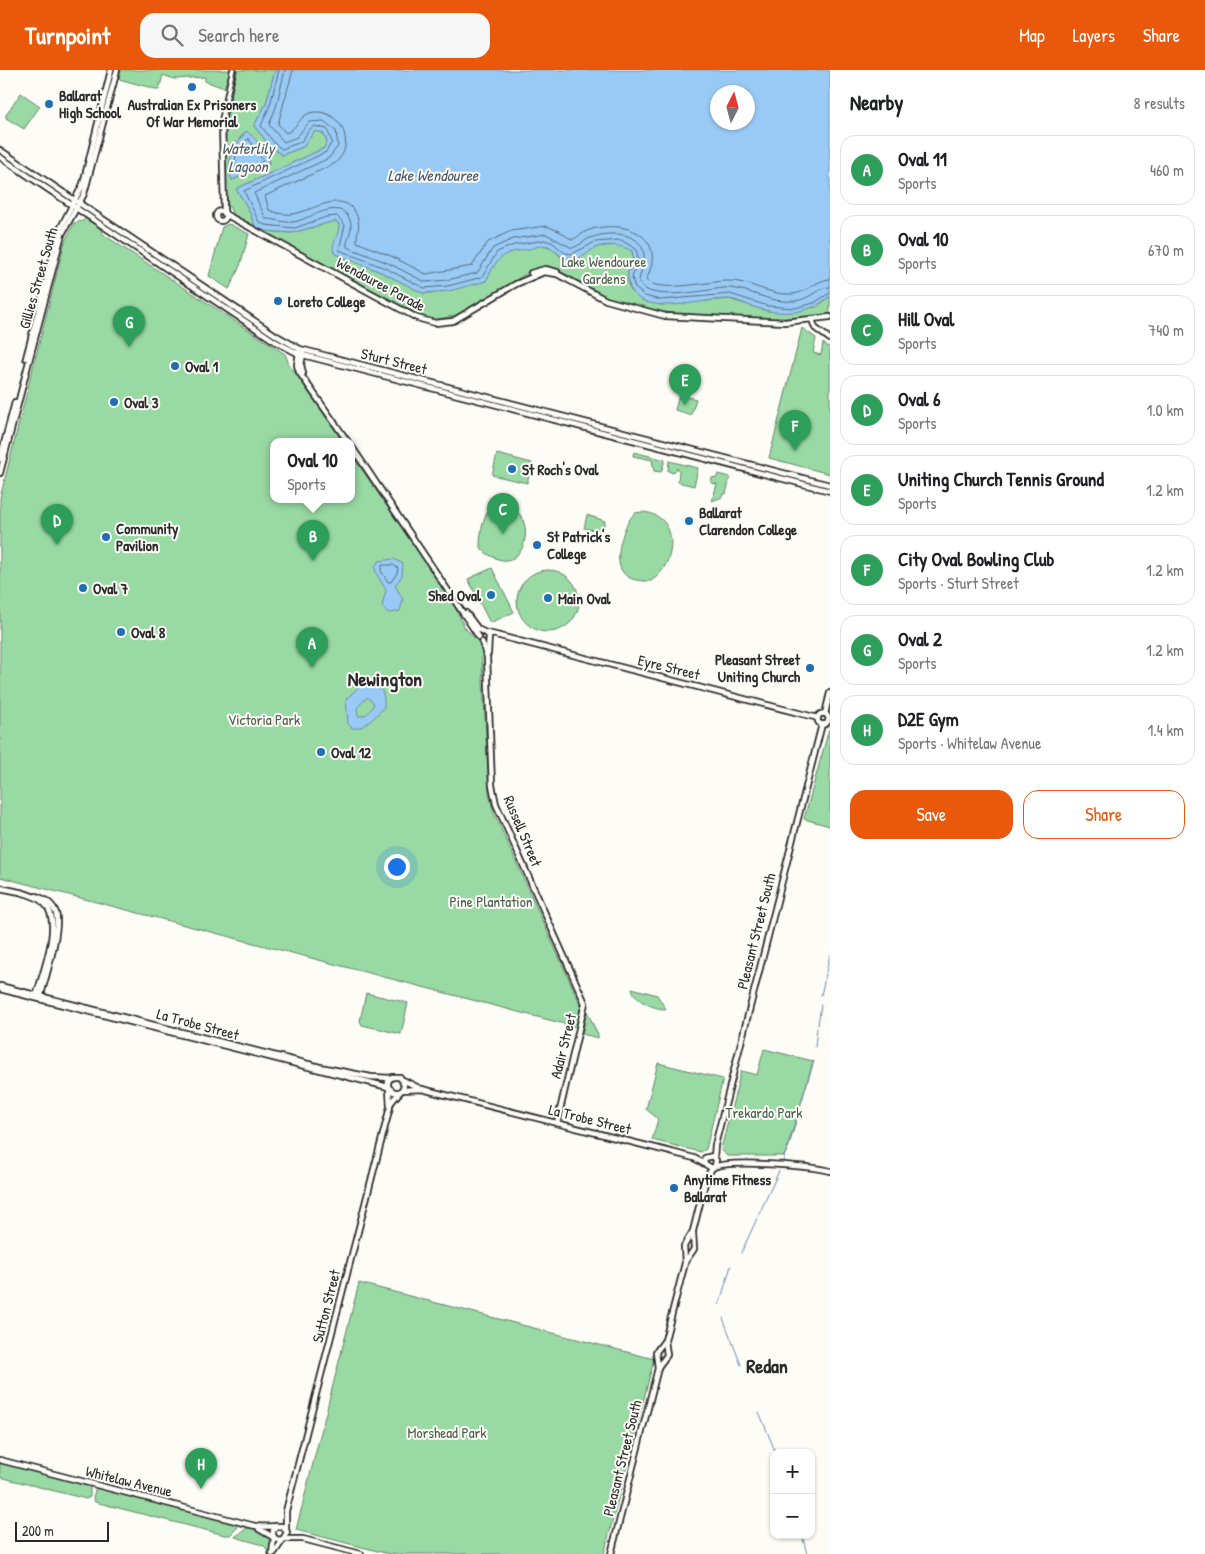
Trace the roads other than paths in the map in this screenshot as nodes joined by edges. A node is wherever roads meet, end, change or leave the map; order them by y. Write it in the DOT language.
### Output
graph roads {
  1 [pos="111,70"];
  2 [pos="117,70"];
  3 [pos="233,70"];
  4 [pos="103,111"];
  5 [pos="0,150"];
  6 [pos="0,158"];
  7 [pos="81,190"];
  8 [pos="62,194"];
  9 [pos="222,201"];
  10 [pos="76,206"];
  11 [pos="218,212"];
  12 [pos="225,214"];
  13 [pos="222,221"];
  14 [pos="236,221"];
  15 [pos="830,317"];
  16 [pos="812,319"];
  17 [pos="830,338"];
  18 [pos="301,352"];
  19 [pos="24,371"];
  20 [pos="345,438"];
  21 [pos="355,451"];
  22 [pos="0,459"];
  23 [pos="1,466"];
  24 [pos="0,473"];
  25 [pos="830,485"];
  26 [pos="830,491"];
  27 [pos="472,624"];
  28 [pos="487,633"];
  29 [pos="479,637"];
  30 [pos="490,640"];
  31 [pos="514,640"];
  32 [pos="482,642"];
  33 [pos="487,657"];
  34 [pos="830,693"];
  35 [pos="825,714"];
  36 [pos="818,718"];
  37 [pos="829,721"];
  38 [pos="822,724"];
  39 [pos="0,888"];
  40 [pos="0,988"];
  41 [pos="38,997"];
  42 [pos="585,1004"];
  43 [pos="167,1031"];
  44 [pos="391,1078"];
  45 [pos="403,1080"];
  46 [pos="388,1088"];
  47 [pos="422,1089"];
  48 [pos="401,1091"];
  49 [pos="390,1106"];
  50 [pos="556,1123"];
  51 [pos="715,1145"];
  52 [pos="715,1158"];
  53 [pos="706,1161"];
  54 [pos="730,1165"];
  55 [pos="713,1167"];
  56 [pos="830,1170"];
  57 [pos="706,1179"];
  58 [pos="693,1231"];
  59 [pos="686,1243"];
  60 [pos="693,1244"];
  61 [pos="685,1250"];
  62 [pos="691,1252"];
  63 [pos="685,1264"];
  64 [pos="663,1348"];
  65 [pos="660,1358"];
  66 [pos="0,1460"];
  67 [pos="286,1511"];
  68 [pos="251,1525"];
  69 [pos="277,1526"];
  70 [pos="287,1530"];
  71 [pos="274,1537"];
  72 [pos="283,1539"];
  73 [pos="303,1539"];
  74 [pos="273,1554"];
  75 [pos="361,1554"];
  76 [pos="611,1554"];
  1 -- 4 [label="main road"];
  2 -- 4 [label="main road"];
  3 -- 9 [label="main road"];
  4 -- 7 [label="main road"];
  4 -- 10 [label="main road"];
  5 -- 8 [label="main road, Sturt Street"];
  6 -- 10 [label="main road, Sturt Street"];
  7 -- 8 [label="main road"];
  7 -- 10 [label="main road"];
  8 -- 10 [label="main road, Sturt Street"];
  9 -- 11 [label="main road"];
  9 -- 12 [label="main road"];
  10 -- 18 [label="main road, Sturt Street"];
  10 -- 19 [label="main road, Gillies Street South"];
  11 -- 12 [label="main road"];
  11 -- 13 [label="main road"];
  12 -- 13 [label="main road"];
  12 -- 14 [label="main road, Wendouree Parade"];
  13 -- 14 [label="main road, Wendouree Parade"];
  14 -- 16 [label="main road, Wendouree Parade"];
  15 -- 16 [label="main road, Wendouree Parade"];
  16 -- 17 [label="main road"];
  18 -- 20 [label="main road"];
  18 -- 25 [label="main road, Sturt Street"];
  18 -- 26 [label="main road, Sturt Street"];
  19 -- 22 [label="main road, Gillies Street South"];
  19 -- 23 [label="main road, Gillies Street South"];
  21 -- 27 [label="main road"];
  23 -- 24 [label="main road, Gillies Street South"];
  27 -- 28 [label="main road"];
  27 -- 29 [label="main road"];
  28 -- 29 [label="main road"];
  28 -- 30 [label="main road"];
  28 -- 31 [label="main road, Eyre Street"];
  29 -- 32 [label="main road, Russell Street"];
  30 -- 31 [label="main road, Eyre Street"];
  30 -- 32 [label="main road, Eyre Street"];
  30 -- 33 [label="main road, Russell Street"];
  31 -- 36 [label="main road, Eyre Street"];
  32 -- 33 [label="main road, Russell Street"];
  33 -- 42 [label="main road, Russell Street"];
  34 -- 35 [label="main road"];
  35 -- 36 [label="main road"];
  35 -- 37 [label="main road"];
  36 -- 38 [label="main road"];
  37 -- 38 [label="main road"];
  38 -- 51 [label="main road, Pleasant Street South"];
  39 -- 41 [label="main road"];
  40 -- 41 [label="main road, La Trobe Street"];
  41 -- 43 [label="main road, La Trobe Street"];
  42 -- 50 [label="main road, Adair Street"];
  43 -- 44 [label="main road, La Trobe Street"];
  43 -- 46 [label="main road, La Trobe Street"];
  44 -- 45 [label="main road"];
  44 -- 46 [label="main road"];
  45 -- 47 [label="main road, La Trobe Street"];
  45 -- 48 [label="main road"];
  46 -- 48 [label="main road"];
  46 -- 49 [label="main road, Sutton Street"];
  47 -- 48 [label="main road, La Trobe Street"];
  47 -- 50 [label="main road, La Trobe Street"];
  48 -- 49 [label="main road, Sutton Street"];
  49 -- 67 [label="main road, Sutton Street"];
  50 -- 53 [label="main road, La Trobe Street"];
  51 -- 52 [label="main road, Pleasant Street South"];
  51 -- 53 [label="main road, Pleasant Street South"];
  52 -- 53 [label="main road"];
  52 -- 54 [label="main road"];
  52 -- 55 [label="main road, Pleasant Street South"];
  53 -- 55 [label="main road"];
  53 -- 57 [label="main road"];
  54 -- 55 [label="main road"];
  54 -- 56 [label="main road"];
  55 -- 57 [label="main road"];
  57 -- 58 [label="main road"];
  58 -- 59 [label="main road"];
  58 -- 60 [label="main road"];
  59 -- 60 [label="main road"];
  59 -- 61 [label="main road"];
  60 -- 62 [label="main road"];
  61 -- 62 [label="main road"];
  61 -- 63 [label="main road"];
  62 -- 63 [label="main road"];
  63 -- 64 [label="main road"];
  64 -- 65 [label="main road"];
  64 -- 65 [label="main road"];
  65 -- 76 [label="main road, Pleasant Street South"];
  66 -- 68 [label="main road, Whitelaw Avenue"];
  67 -- 69 [label="main road, Sutton Street"];
  67 -- 70 [label="main road, Sutton Street"];
  68 -- 69 [label="main road, Whitelaw Avenue"];
  68 -- 71 [label="main road, Whitelaw Avenue"];
  69 -- 70 [label="main road"];
  69 -- 71 [label="main road"];
  70 -- 72 [label="main road"];
  70 -- 73 [label="main road"];
  71 -- 72 [label="main road"];
  71 -- 74 [label="main road"];
  72 -- 73 [label="main road"];
  72 -- 74 [label="main road"];
  73 -- 75 [label="main road"];
}
